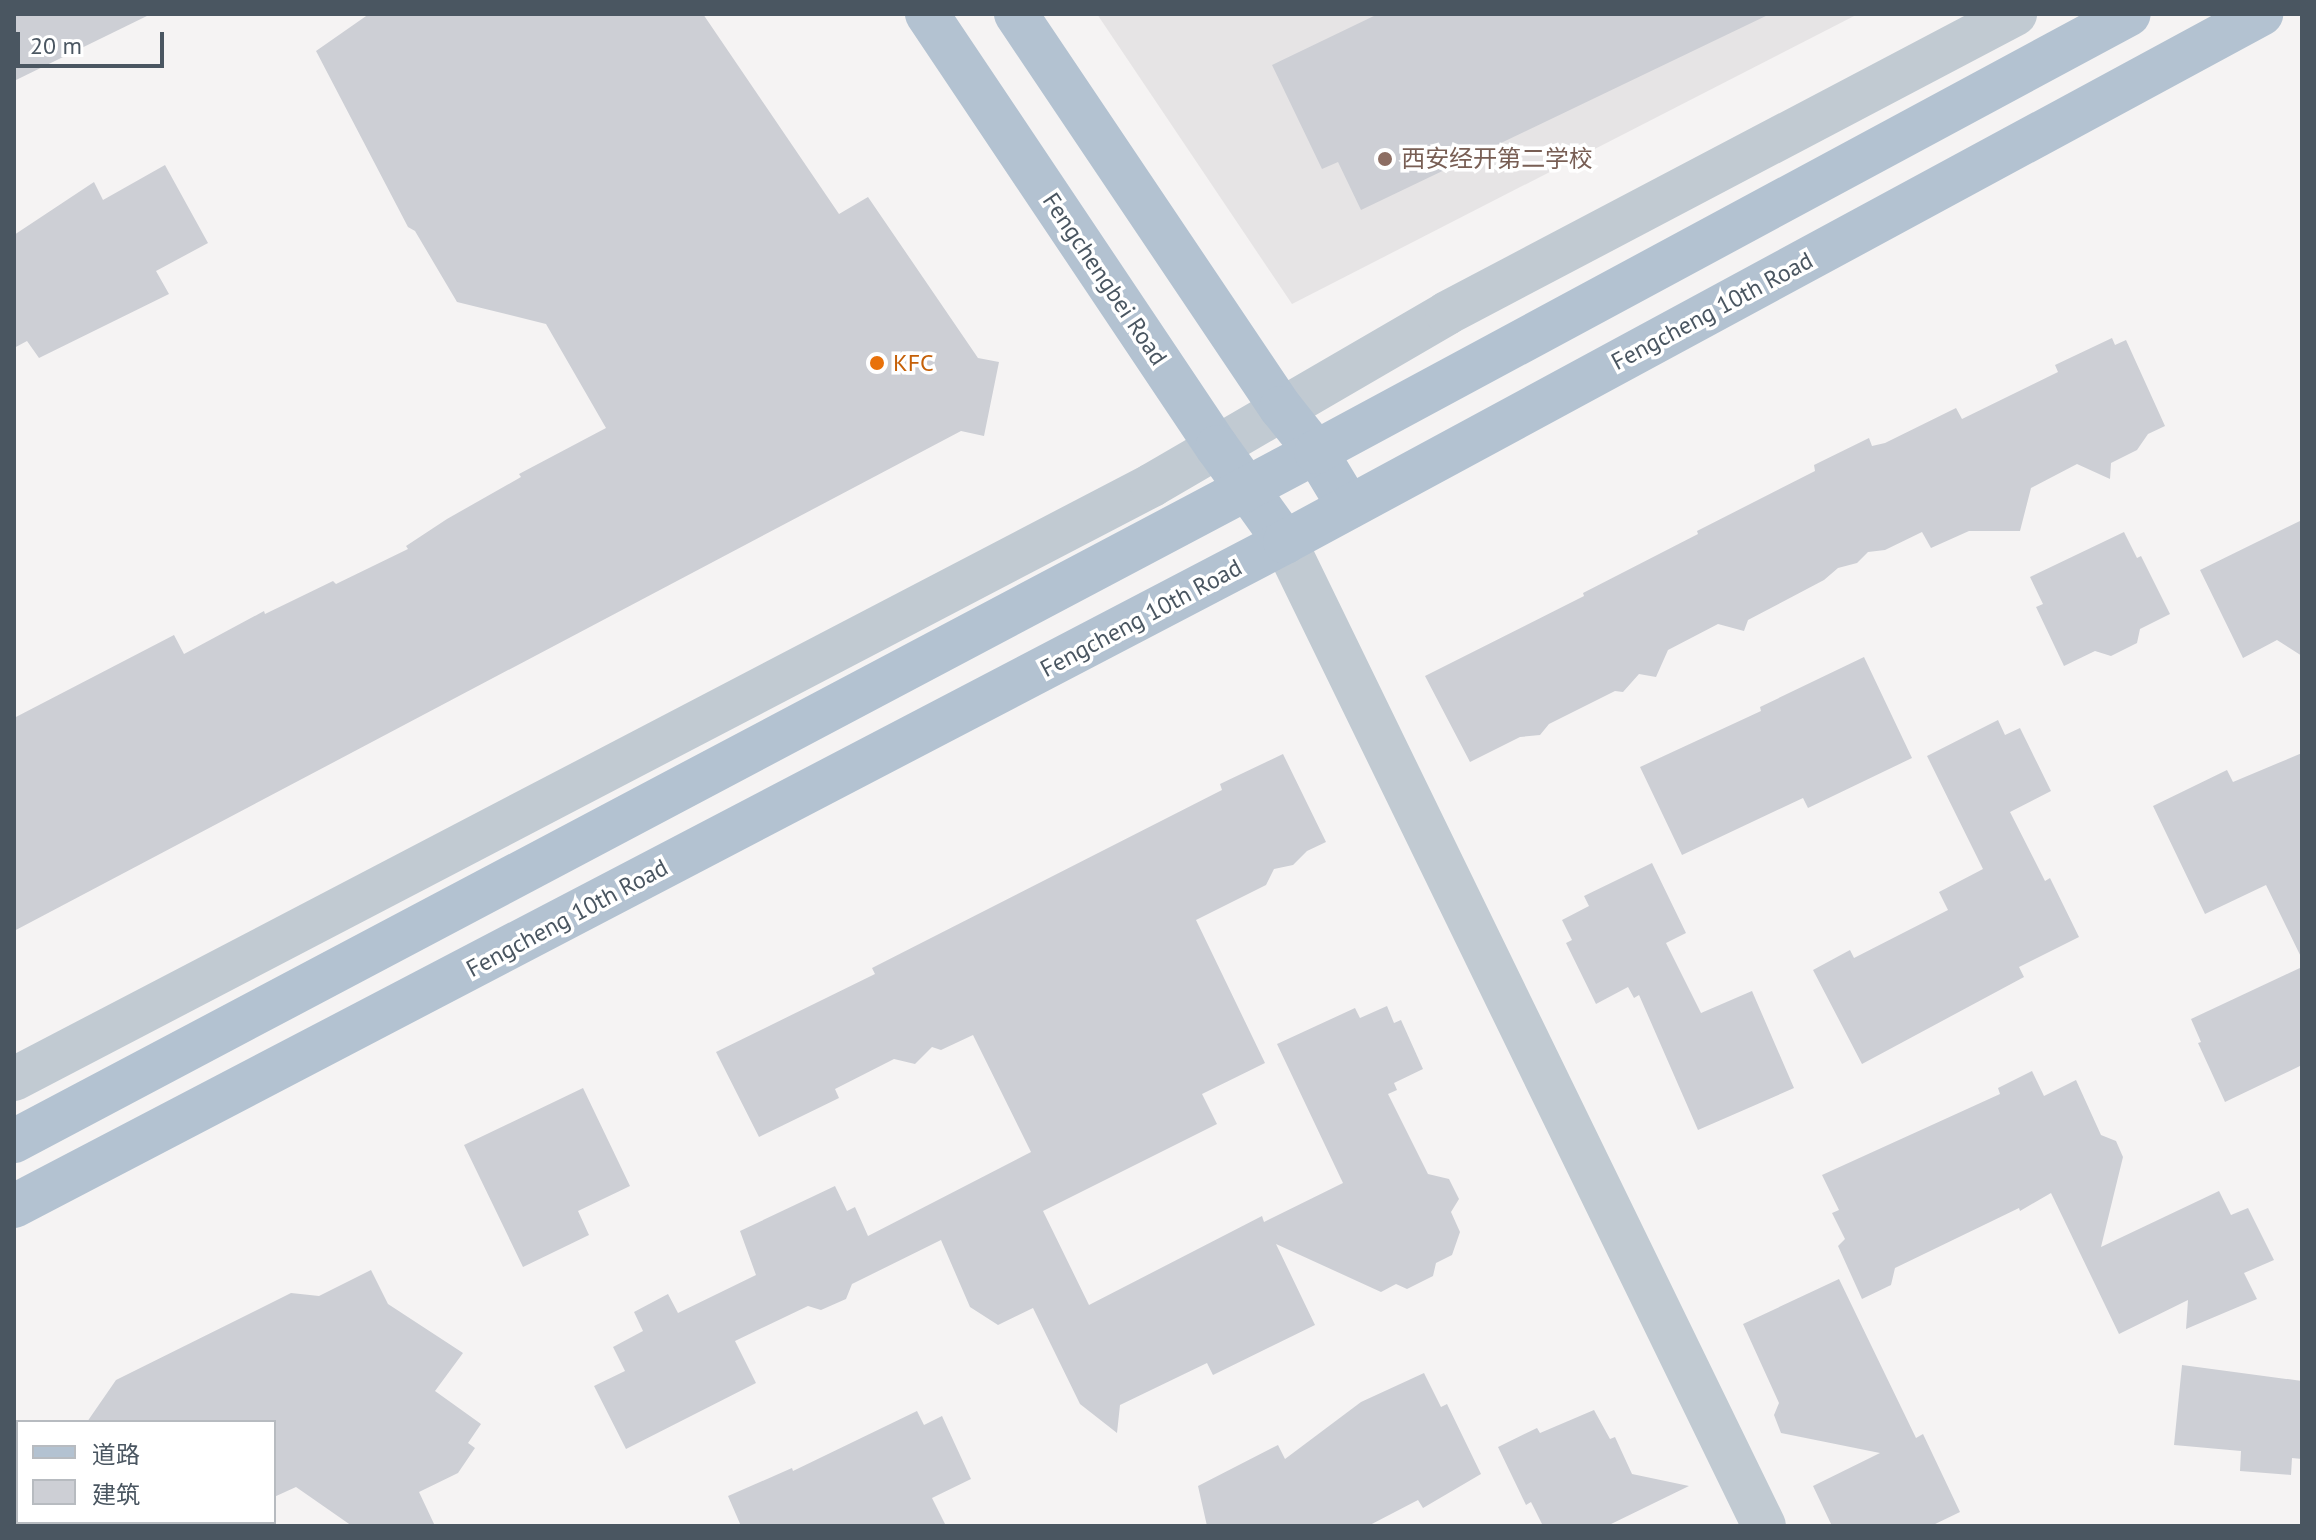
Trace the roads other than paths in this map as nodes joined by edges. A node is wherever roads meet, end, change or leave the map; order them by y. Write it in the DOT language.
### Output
graph roads {
  1 [pos="927,14"];
  2 [pos="1016,14"];
  3 [pos="2015,14"];
  4 [pos="2129,14"];
  5 [pos="2261,14"];
  6 [pos="1281,408"];
  7 [pos="1217,447"];
  8 [pos="1316,452"];
  9 [pos="1247,488"];
  10 [pos="1349,507"];
  11 [pos="1285,542"];
  12 [pos="14,1079"];
  13 [pos="14,1141"];
  14 [pos="14,1206"];
  15 [pos="1764,1526"];
  1 -- 7 [label="main road, Fengchengbei Road"];
  2 -- 6 [label="main road"];
  3 -- 6 [label="street"];
  4 -- 8 [label="main road"];
  5 -- 10 [label="main road, Fengcheng 10th Road"];
  6 -- 7 [label="street"];
  6 -- 8 [label="main road"];
  7 -- 9 [label="main road, Fengchengbei Road"];
  7 -- 12 [label="street"];
  8 -- 9 [label="main road"];
  8 -- 10 [label="main road"];
  9 -- 11 [label="main road, Fengchengbei Road"];
  9 -- 13 [label="main road"];
  10 -- 11 [label="main road, Fengcheng 10th Road"];
  11 -- 14 [label="main road, Fengcheng 10th Road"];
  11 -- 15 [label="street"];
}
